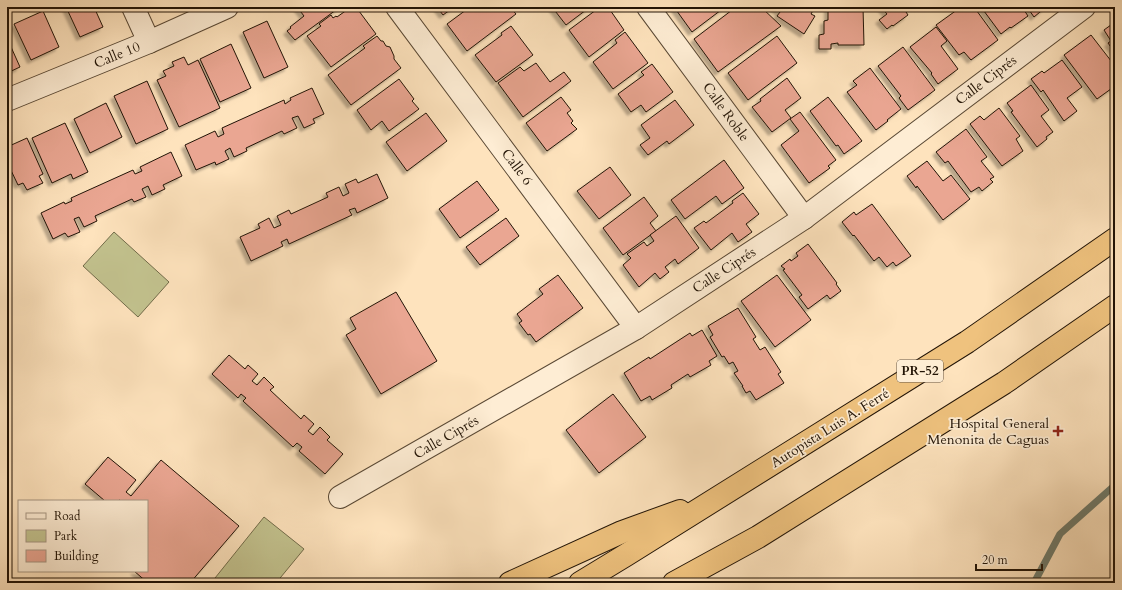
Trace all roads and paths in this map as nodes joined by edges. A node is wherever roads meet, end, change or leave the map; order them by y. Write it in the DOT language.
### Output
graph roads {
  1 [pos="134,7"];
  2 [pos="227,7"];
  3 [pos="397,7"];
  4 [pos="648,7"];
  5 [pos="1084,7"];
  6 [pos="149,42"];
  7 [pos="7,100"];
  8 [pos="804,218"];
  9 [pos="1115,239"];
  10 [pos="1115,306"];
  11 [pos="636,328"];
  12 [pos="720,496"];
  13 [pos="340,497"];
  14 [pos="758,536"];
  15 [pos="510,583"];
  16 [pos="580,583"];
  17 [pos="674,583"];
  18 [pos="702,583"];
  1 -- 6 [label="street"];
  2 -- 6 [label="street, Calle 10"];
  3 -- 11 [label="street, Calle 6"];
  4 -- 8 [label="street, Calle Roble"];
  5 -- 8 [label="street, Calle Ciprés"];
  6 -- 7 [label="street, Calle 10"];
  8 -- 11 [label="street, Calle Ciprés"];
  9 -- 12 [label="highway, Autopista Luis A. Ferré / PR-52"];
  10 -- 14 [label="highway"];
  11 -- 13 [label="street, Calle Ciprés"];
  12 -- 15 [label="highway"];
  12 -- 16 [label="highway, Autopista Luis A. Ferré / PR-52"];
  14 -- 17 [label="highway"];
  14 -- 18 [label="highway"];
}
